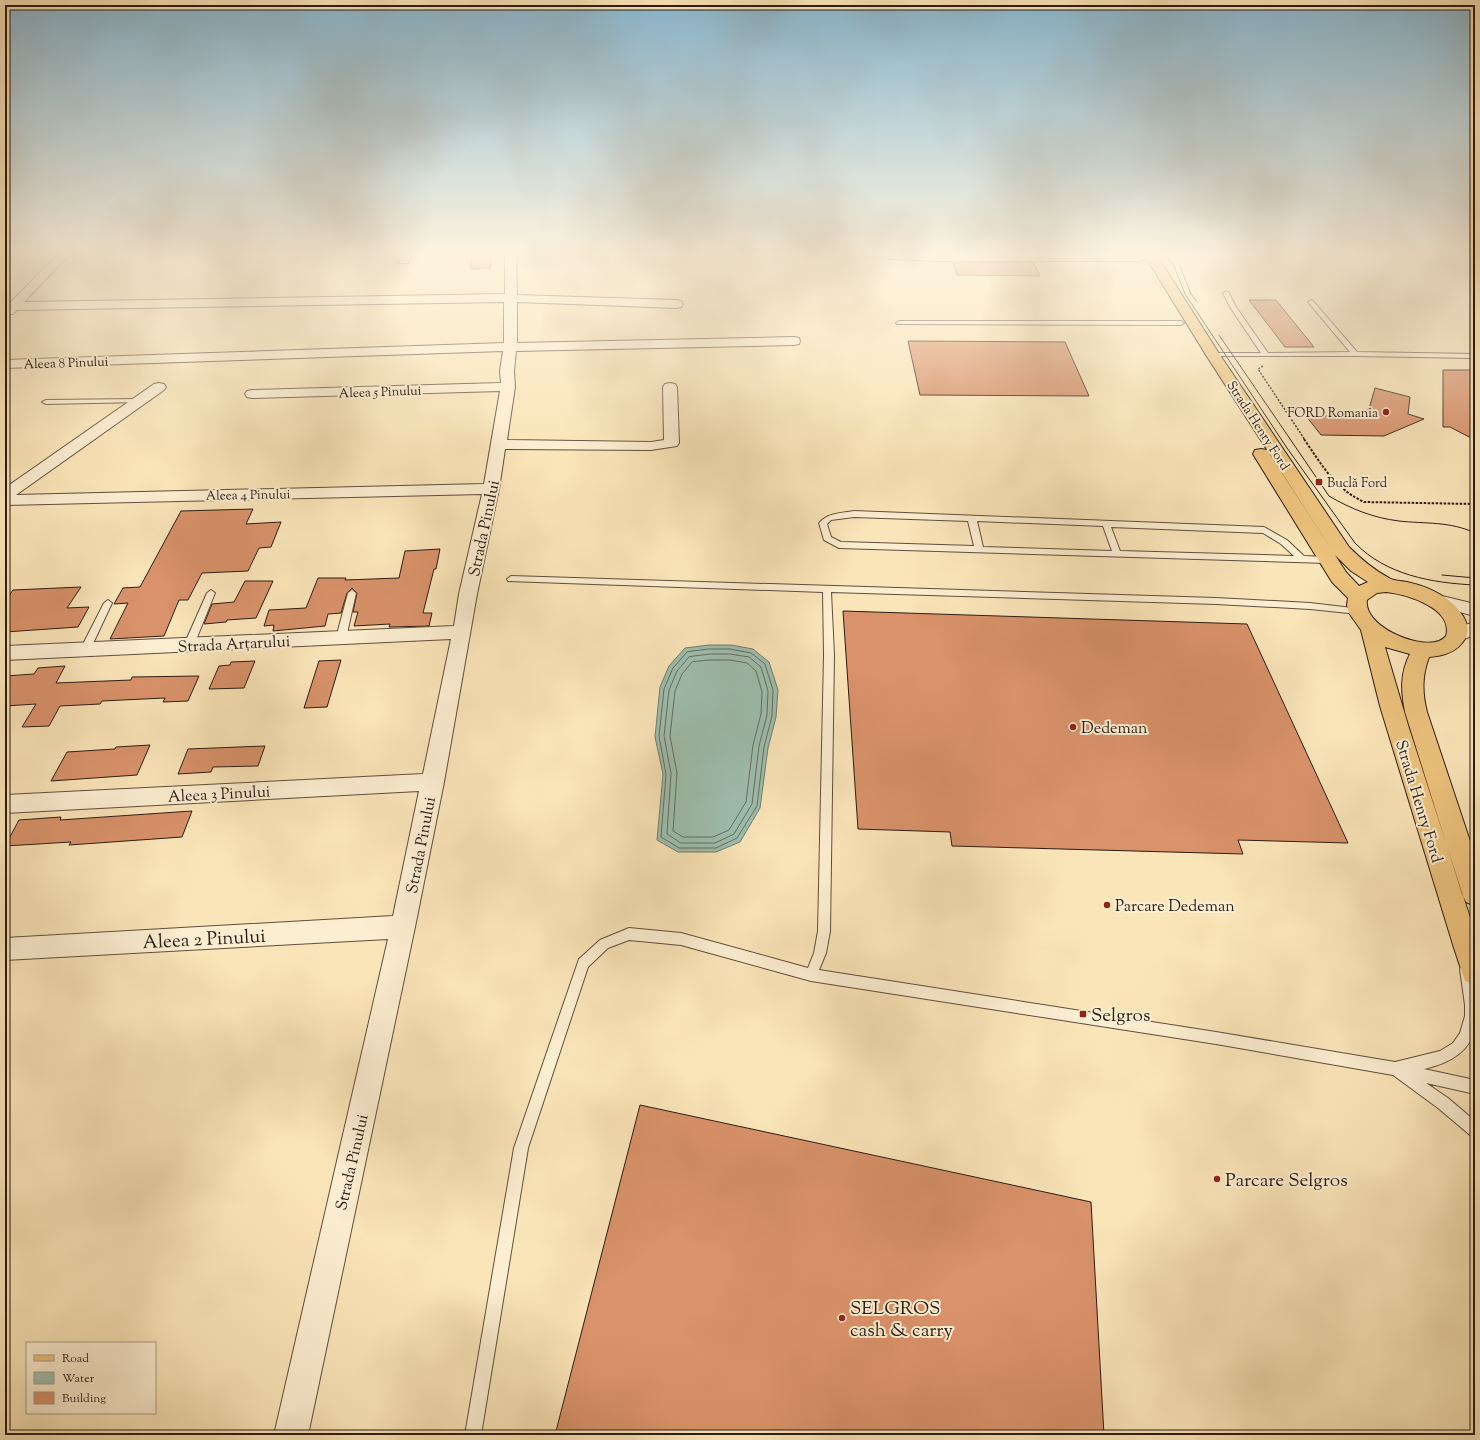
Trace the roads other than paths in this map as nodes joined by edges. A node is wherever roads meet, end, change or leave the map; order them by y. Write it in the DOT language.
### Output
graph roads {
  1 [pos="511,318"];
  2 [pos="1178,318"];
  3 [pos="1187,318"];
  4 [pos="1241,318"];
  5 [pos="1324,318"];
  6 [pos="900,323"];
  7 [pos="1181,323"];
  8 [pos="794,341"];
  9 [pos="510,347"];
  10 [pos="1355,354"];
  11 [pos="1213,355"];
  12 [pos="1266,355"];
  13 [pos="1475,356"];
  14 [pos="5,364"];
  15 [pos="670,386"];
  16 [pos="159,387"];
  17 [pos="508,387"];
  18 [pos="252,394"];
  19 [pos="139,401"];
  20 [pos="46,402"];
  21 [pos="499,444"];
  22 [pos="491,488"];
  23 [pos="5,496"];
  24 [pos="5,500"];
  25 [pos="972,518"];
  26 [pos="1106,524"];
  27 [pos="979,549"];
  28 [pos="1117,553"];
  29 [pos="1301,559"];
  30 [pos="1327,560"];
  31 [pos="511,579"];
  32 [pos="1386,585"];
  33 [pos="826,590"];
  34 [pos="352,593"];
  35 [pos="211,594"];
  36 [pos="1434,600"];
  37 [pos="108,603"];
  38 [pos="1471,607"];
  39 [pos="1362,612"];
  40 [pos="1467,631"];
  41 [pos="462,632"];
  42 [pos="341,638"];
  43 [pos="189,645"];
  44 [pos="1423,649"];
  45 [pos="84,650"];
  46 [pos="5,653"];
  47 [pos="433,782"];
  48 [pos="5,804"];
  49 [pos="1475,894"];
  50 [pos="1454,911"];
  51 [pos="403,927"];
  52 [pos="5,949"];
  53 [pos="1475,972"];
  54 [pos="811,975"];
  55 [pos="1395,1069"];
  56 [pos="1475,1087"];
  57 [pos="1475,1130"];
  58 [pos="291,1435"];
  59 [pos="473,1435"];
  1 -- 9 [label="street, Strada Pinului"];
  2 -- 7 [label="main road, Strada Henry Ford"];
  3 -- 11 [label="main road, Strada Henry Ford"];
  4 -- 12 [label="lane"];
  5 -- 10 [label="lane"];
  6 -- 7 [label="lane"];
  7 -- 30 [label="main road, Strada Henry Ford"];
  8 -- 9 [label="street, Aleea 8 Pinului"];
  9 -- 14 [label="street, Aleea 8 Pinului"];
  9 -- 17 [label="street, Strada Pinului"];
  10 -- 12 [label="lane"];
  10 -- 13 [label="lane"];
  11 -- 12 [label="lane"];
  11 -- 32 [label="main road, Strada Henry Ford"];
  15 -- 21 [label="street"];
  16 -- 19 [label="street"];
  17 -- 18 [label="street, Aleea 5 Pinului"];
  17 -- 21 [label="street, Strada Pinului"];
  19 -- 20 [label="lane"];
  19 -- 23 [label="street"];
  21 -- 22 [label="street, Strada Pinului"];
  22 -- 24 [label="street, Aleea 4 Pinului"];
  22 -- 41 [label="street, Strada Pinului"];
  25 -- 26 [label="lane"];
  25 -- 27 [label="lane"];
  25 -- 27 [label="lane"];
  26 -- 28 [label="lane"];
  26 -- 29 [label="lane"];
  27 -- 28 [label="lane"];
  28 -- 29 [label="lane"];
  29 -- 30 [label="lane"];
  30 -- 39 [label="main road, Strada Henry Ford"];
  31 -- 33 [label="lane"];
  32 -- 36 [label="main road, Strada Henry Ford"];
  32 -- 39 [label="main road, Strada Henry Ford"];
  33 -- 39 [label="lane"];
  33 -- 54 [label="lane"];
  34 -- 42 [label="lane"];
  35 -- 43 [label="lane"];
  36 -- 38 [label="street"];
  36 -- 40 [label="main road, Strada Henry Ford"];
  37 -- 45 [label="lane"];
  39 -- 44 [label="main road, Strada Henry Ford"];
  39 -- 50 [label="main road, Strada Henry Ford"];
  40 -- 44 [label="main road, Strada Henry Ford"];
  41 -- 42 [label="street, Strada Arțarului"];
  41 -- 47 [label="street, Strada Pinului"];
  42 -- 43 [label="street, Strada Arțarului"];
  43 -- 45 [label="street, Strada Arțarului"];
  44 -- 49 [label="main road, Strada Henry Ford"];
  45 -- 46 [label="street, Strada Arțarului"];
  47 -- 48 [label="street, Aleea 3 Pinului"];
  47 -- 51 [label="street, Strada Pinului"];
  50 -- 53 [label="main road, Strada Henry Ford"];
  50 -- 55 [label="lane"];
  51 -- 52 [label="street, Aleea 2 Pinului"];
  51 -- 58 [label="street, Strada Pinului"];
  54 -- 55 [label="lane"];
  54 -- 59 [label="lane"];
  55 -- 56 [label="lane"];
  55 -- 57 [label="lane"];
}
